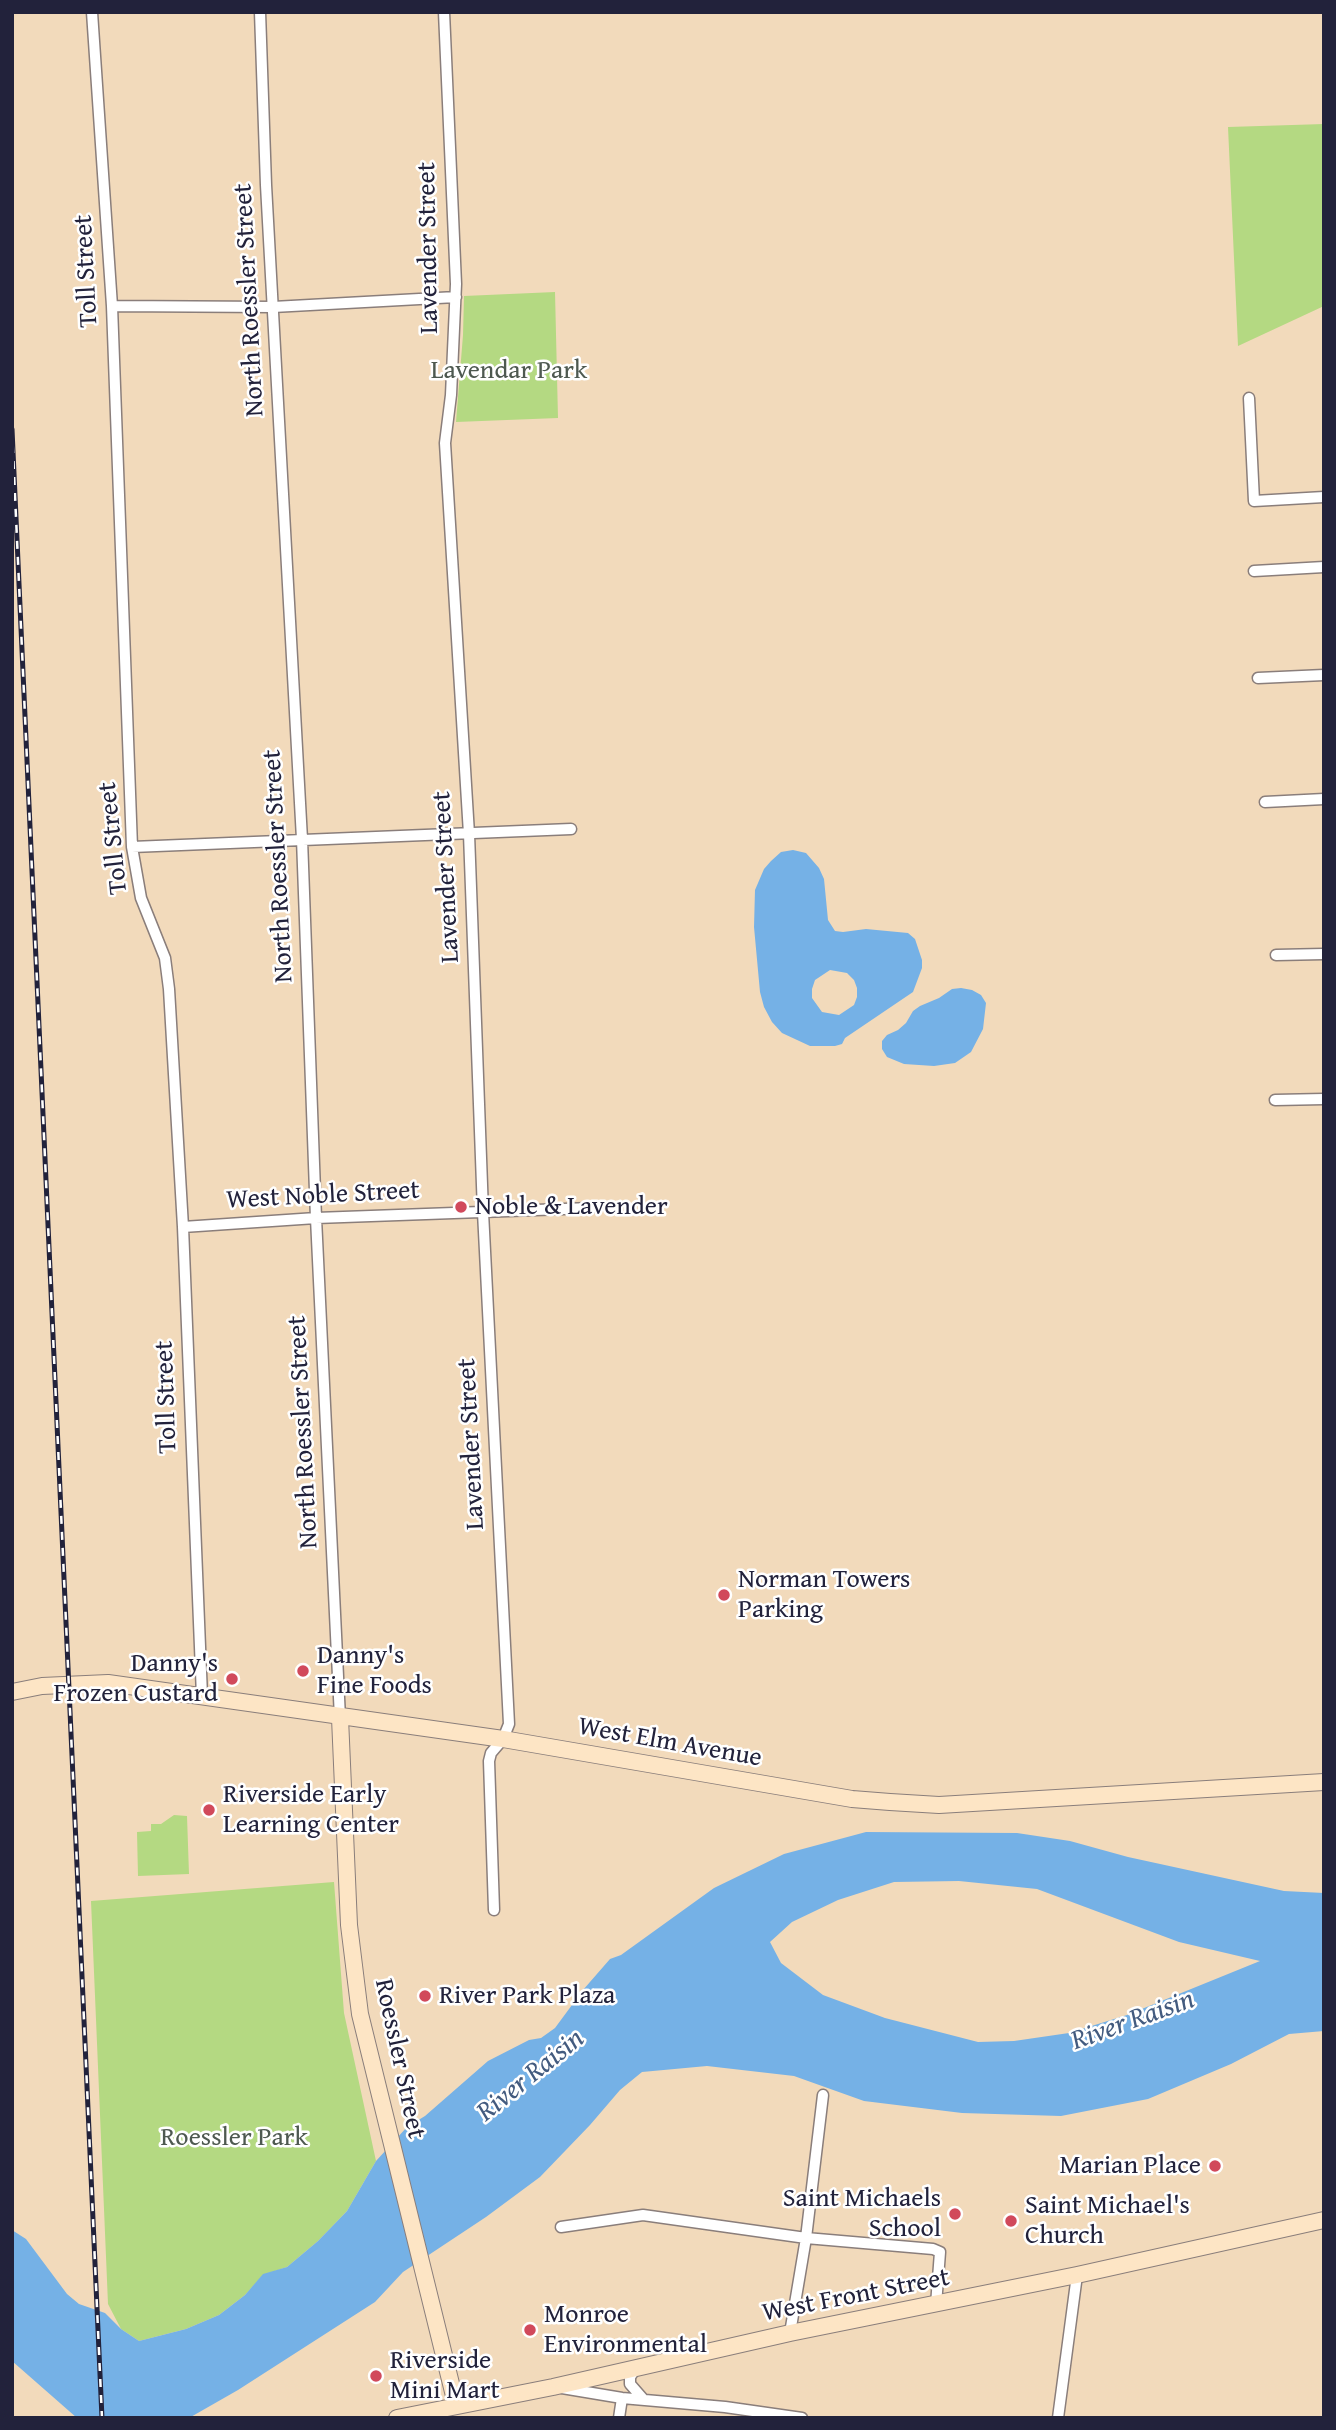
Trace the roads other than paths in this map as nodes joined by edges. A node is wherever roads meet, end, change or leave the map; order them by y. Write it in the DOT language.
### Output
graph roads {
  1 [pos="92,12"];
  2 [pos="260,12"];
  3 [pos="444,12"];
  4 [pos="456,297"];
  5 [pos="112,306"];
  6 [pos="273,307"];
  7 [pos="1249,398"];
  8 [pos="1324,497"];
  9 [pos="1324,567"];
  10 [pos="1254,571"];
  11 [pos="1324,675"];
  12 [pos="1258,678"];
  13 [pos="1324,799"];
  14 [pos="1265,802"];
  15 [pos="570,829"];
  16 [pos="469,834"];
  17 [pos="302,839"];
  18 [pos="132,847"];
  19 [pos="1324,954"];
  20 [pos="1276,955"];
  21 [pos="1324,1099"];
  22 [pos="1275,1100"];
  23 [pos="591,1208"];
  24 [pos="483,1212"];
  25 [pos="316,1218"];
  26 [pos="183,1227"];
  27 [pos="12,1692"];
  28 [pos="202,1696"];
  29 [pos="340,1718"];
  30 [pos="503,1740"];
  31 [pos="1324,1782"];
  32 [pos="494,1910"];
  33 [pos="823,2095"];
  34 [pos="1324,2220"];
  35 [pos="561,2227"];
  36 [pos="806,2238"];
  37 [pos="1077,2276"];
  38 [pos="936,2305"];
  39 [pos="790,2333"];
  40 [pos="636,2367"];
  41 [pos="553,2387"];
  42 [pos="622,2399"];
  43 [pos="644,2400"];
  44 [pos="455,2411"];
  45 [pos="397,2418"];
  46 [pos="619,2418"];
  47 [pos="802,2418"];
  48 [pos="1058,2418"];
  1 -- 5 [label="street, Toll Street"];
  2 -- 6 [label="street, North Roessler Street"];
  3 -- 4 [label="street, Lavender Street"];
  4 -- 6 [label="street"];
  4 -- 16 [label="street, Lavender Street"];
  5 -- 6 [label="street"];
  5 -- 18 [label="street, Toll Street"];
  6 -- 17 [label="street, North Roessler Street"];
  7 -- 8 [label="street"];
  9 -- 10 [label="street"];
  11 -- 12 [label="street"];
  13 -- 14 [label="street"];
  15 -- 16 [label="street"];
  16 -- 17 [label="street"];
  16 -- 24 [label="street, Lavender Street"];
  17 -- 18 [label="street"];
  17 -- 25 [label="street, North Roessler Street"];
  18 -- 26 [label="street, Toll Street"];
  19 -- 20 [label="street"];
  21 -- 22 [label="street"];
  23 -- 24 [label="street, West Noble Street"];
  24 -- 25 [label="street, West Noble Street"];
  24 -- 30 [label="street, Lavender Street"];
  25 -- 26 [label="street, West Noble Street"];
  25 -- 29 [label="street, North Roessler Street"];
  26 -- 28 [label="street, Toll Street"];
  27 -- 28 [label="street, West Elm Avenue"];
  28 -- 29 [label="street, West Elm Avenue"];
  29 -- 30 [label="street, West Elm Avenue"];
  29 -- 44 [label="street, Roessler Street"];
  30 -- 31 [label="street, West Elm Avenue"];
  30 -- 32 [label="street, Lavender Street"];
  33 -- 36 [label="street"];
  34 -- 37 [label="street, West Front Street"];
  35 -- 36 [label="street"];
  36 -- 38 [label="street"];
  36 -- 39 [label="street"];
  37 -- 38 [label="street, West Front Street"];
  37 -- 48 [label="street"];
  38 -- 39 [label="street, West Front Street"];
  39 -- 40 [label="street, West Front Street"];
  40 -- 41 [label="street, West Front Street"];
  40 -- 43 [label="street"];
  41 -- 42 [label="street"];
  41 -- 44 [label="street, West Front Street"];
  42 -- 43 [label="street"];
  42 -- 46 [label="street"];
  43 -- 47 [label="street"];
  44 -- 45 [label="street, West Front Street"];
}
